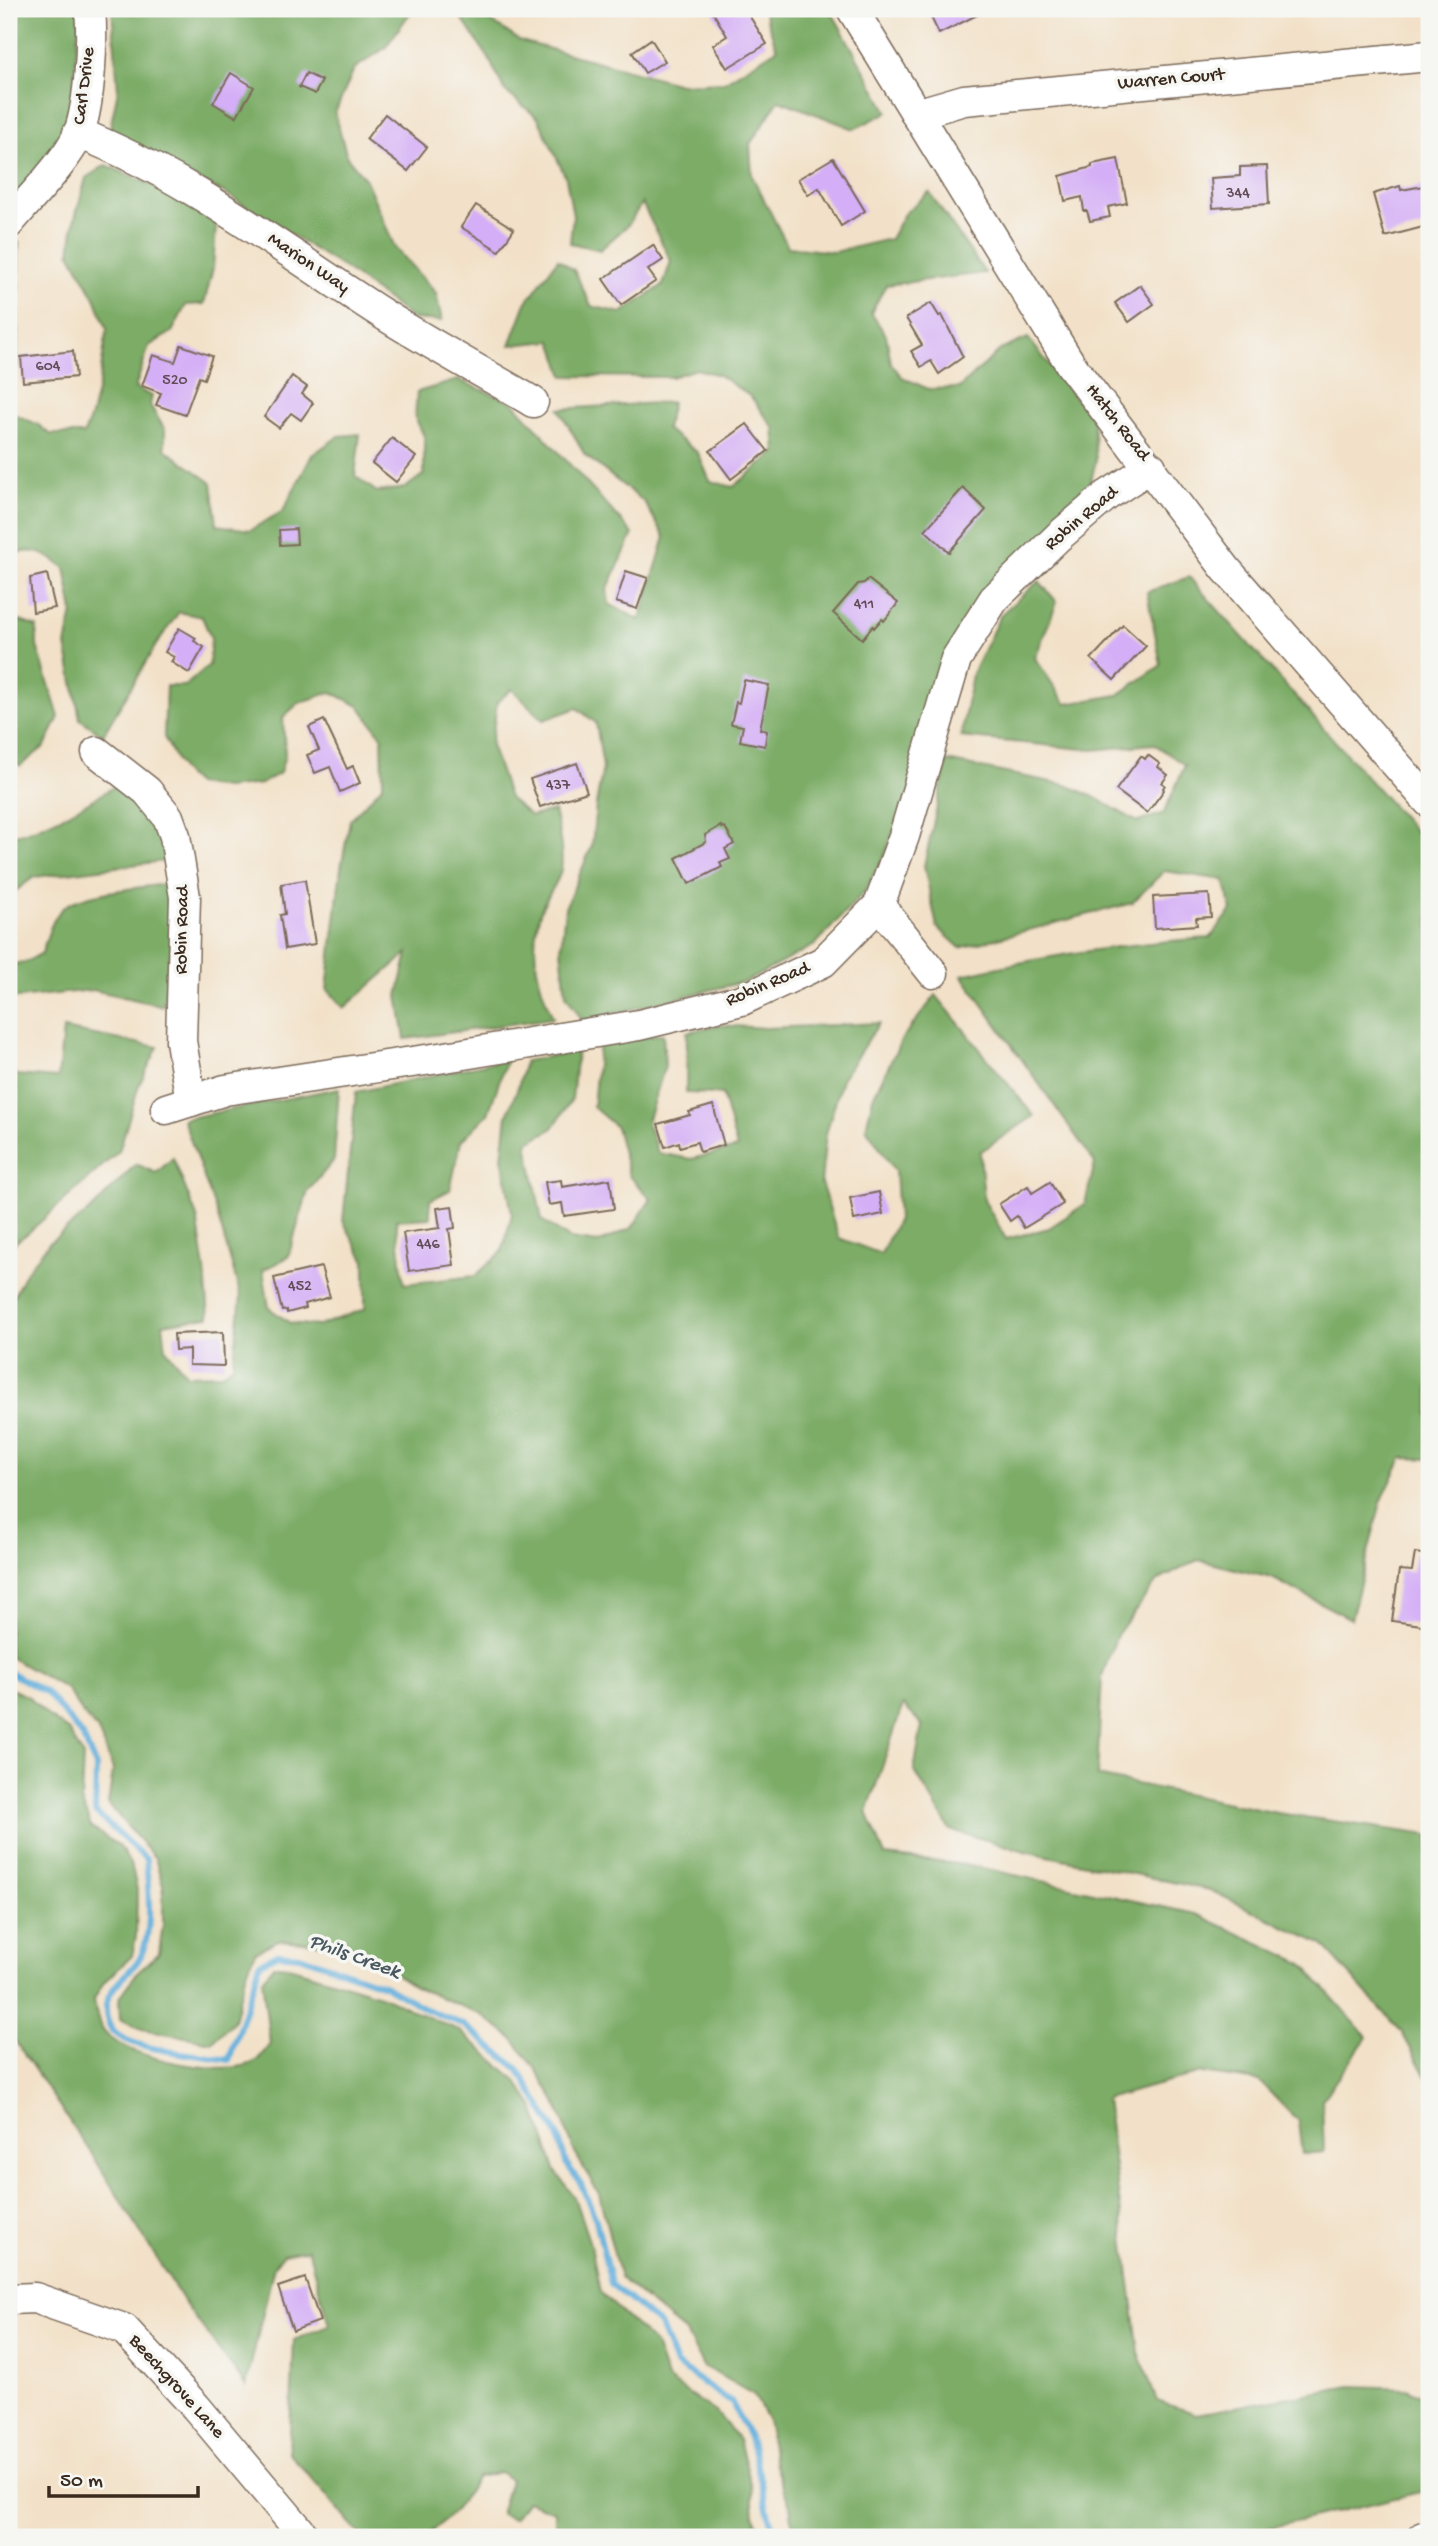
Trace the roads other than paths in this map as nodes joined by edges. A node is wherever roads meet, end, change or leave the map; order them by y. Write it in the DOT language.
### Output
graph roads {
  1 [pos="90,9"];
  2 [pos="852,9"];
  3 [pos="1429,56"];
  4 [pos="916,114"];
  5 [pos="78,133"];
  6 [pos="9,222"];
  7 [pos="533,402"];
  8 [pos="1151,467"];
  9 [pos="97,752"];
  10 [pos="1429,802"];
  11 [pos="878,905"];
  12 [pos="933,973"];
  13 [pos="9,2299"];
  14 [pos="1429,2536"];
  15 [pos="305,2537"];
  16 [pos="1423,2537"];
  1 -- 5 [label="street, Carl Drive"];
  2 -- 4 [label="street, Hatch Road"];
  3 -- 4 [label="street, Warren Court"];
  4 -- 8 [label="street, Hatch Road"];
  5 -- 6 [label="street, Carl Drive"];
  5 -- 7 [label="street, Marion Way"];
  8 -- 10 [label="street, Hatch Road"];
  8 -- 11 [label="street, Robin Road"];
  9 -- 11 [label="street, Robin Road"];
  11 -- 12 [label="street"];
  13 -- 15 [label="street, Beechgrove Lane"];
  14 -- 16 [label="street"];
}
